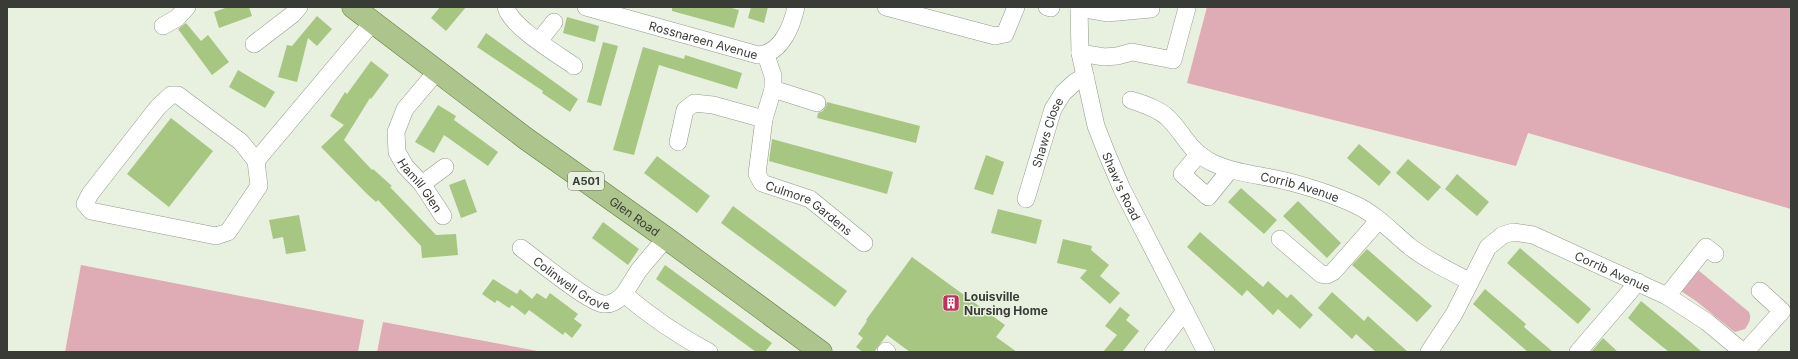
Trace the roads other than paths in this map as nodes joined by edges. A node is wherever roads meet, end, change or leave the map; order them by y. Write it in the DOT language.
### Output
graph roads {
  1 [pos="187,7"];
  2 [pos="299,7"];
  3 [pos="354,7"];
  4 [pos="506,7"];
  5 [pos="586,7"];
  6 [pos="796,7"];
  7 [pos="886,7"];
  8 [pos="1016,7"];
  9 [pos="1151,7"];
  10 [pos="1079,8"];
  11 [pos="1188,8"];
  12 [pos="554,22"];
  13 [pos="372,23"];
  14 [pos="163,26"];
  15 [pos="539,41"];
  16 [pos="254,44"];
  17 [pos="1080,53"];
  18 [pos="766,55"];
  19 [pos="574,66"];
  20 [pos="437,71"];
  21 [pos="1085,76"];
  22 [pos="772,89"];
  23 [pos="1131,100"];
  24 [pos="817,103"];
  25 [pos="764,119"];
  26 [pos="678,142"];
  27 [pos="1198,155"];
  28 [pos="256,161"];
  29 [pos="445,168"];
  30 [pos="1230,170"];
  31 [pos="422,184"];
  32 [pos="1026,199"];
  33 [pos="443,216"];
  34 [pos="1380,220"];
  35 [pos="666,238"];
  36 [pos="1280,239"];
  37 [pos="864,243"];
  38 [pos="521,248"];
  39 [pos="1715,254"];
  40 [pos="1469,282"];
  41 [pos="1638,282"];
  42 [pos="1760,291"];
  43 [pos="624,294"];
  44 [pos="1668,296"];
  45 [pos="1185,311"];
  46 [pos="709,352"];
  47 [pos="822,352"];
  48 [pos="1153,352"];
  49 [pos="1206,352"];
  50 [pos="1429,352"];
  51 [pos="1578,352"];
  52 [pos="1744,352"];
  1 -- 14 [label="street"];
  2 -- 16 [label="street"];
  3 -- 13 [label="main road, Glen Road / A501"];
  4 -- 15 [label="street"];
  5 -- 18 [label="street, Rossnareen Avenue"];
  6 -- 18 [label="street, Rossnareen Avenue"];
  7 -- 8 [label="street"];
  9 -- 10 [label="street"];
  10 -- 17 [label="street, Shaw's Road"];
  11 -- 17 [label="street"];
  12 -- 15 [label="street"];
  13 -- 20 [label="main road, Glen Road / A501"];
  13 -- 28 [label="street"];
  15 -- 19 [label="street"];
  17 -- 21 [label="street, Shaw's Road"];
  18 -- 22 [label="street, Culmore Gardens"];
  20 -- 31 [label="street, Hamill Glen"];
  20 -- 35 [label="main road, Glen Road / A501"];
  21 -- 32 [label="street, Shaws Close"];
  21 -- 45 [label="street, Shaw's Road"];
  22 -- 24 [label="street"];
  22 -- 25 [label="street, Culmore Gardens"];
  23 -- 27 [label="street, Corrib Avenue"];
  25 -- 26 [label="street"];
  25 -- 37 [label="street, Culmore Gardens"];
  27 -- 30 [label="street, Corrib Avenue"];
  27 -- 30 [label="street"];
  28 -- 28 [label="street"];
  29 -- 31 [label="street"];
  30 -- 34 [label="street, Corrib Avenue"];
  31 -- 33 [label="street, Hamill Glen"];
  34 -- 36 [label="street"];
  34 -- 40 [label="street, Corrib Avenue"];
  35 -- 43 [label="street, Colinwell Grove"];
  35 -- 47 [label="main road, Glen Road / A501"];
  38 -- 43 [label="street, Colinwell Grove"];
  39 -- 44 [label="street"];
  40 -- 41 [label="street, Corrib Avenue"];
  40 -- 50 [label="street, Corrib Avenue"];
  41 -- 44 [label="street, Corrib Avenue"];
  41 -- 51 [label="street"];
  42 -- 52 [label="street, Corrib Avenue"];
  43 -- 46 [label="street, Colinwell Grove"];
  44 -- 52 [label="street, Corrib Avenue"];
  45 -- 48 [label="street"];
  45 -- 49 [label="street, Shaw's Road"];
}
